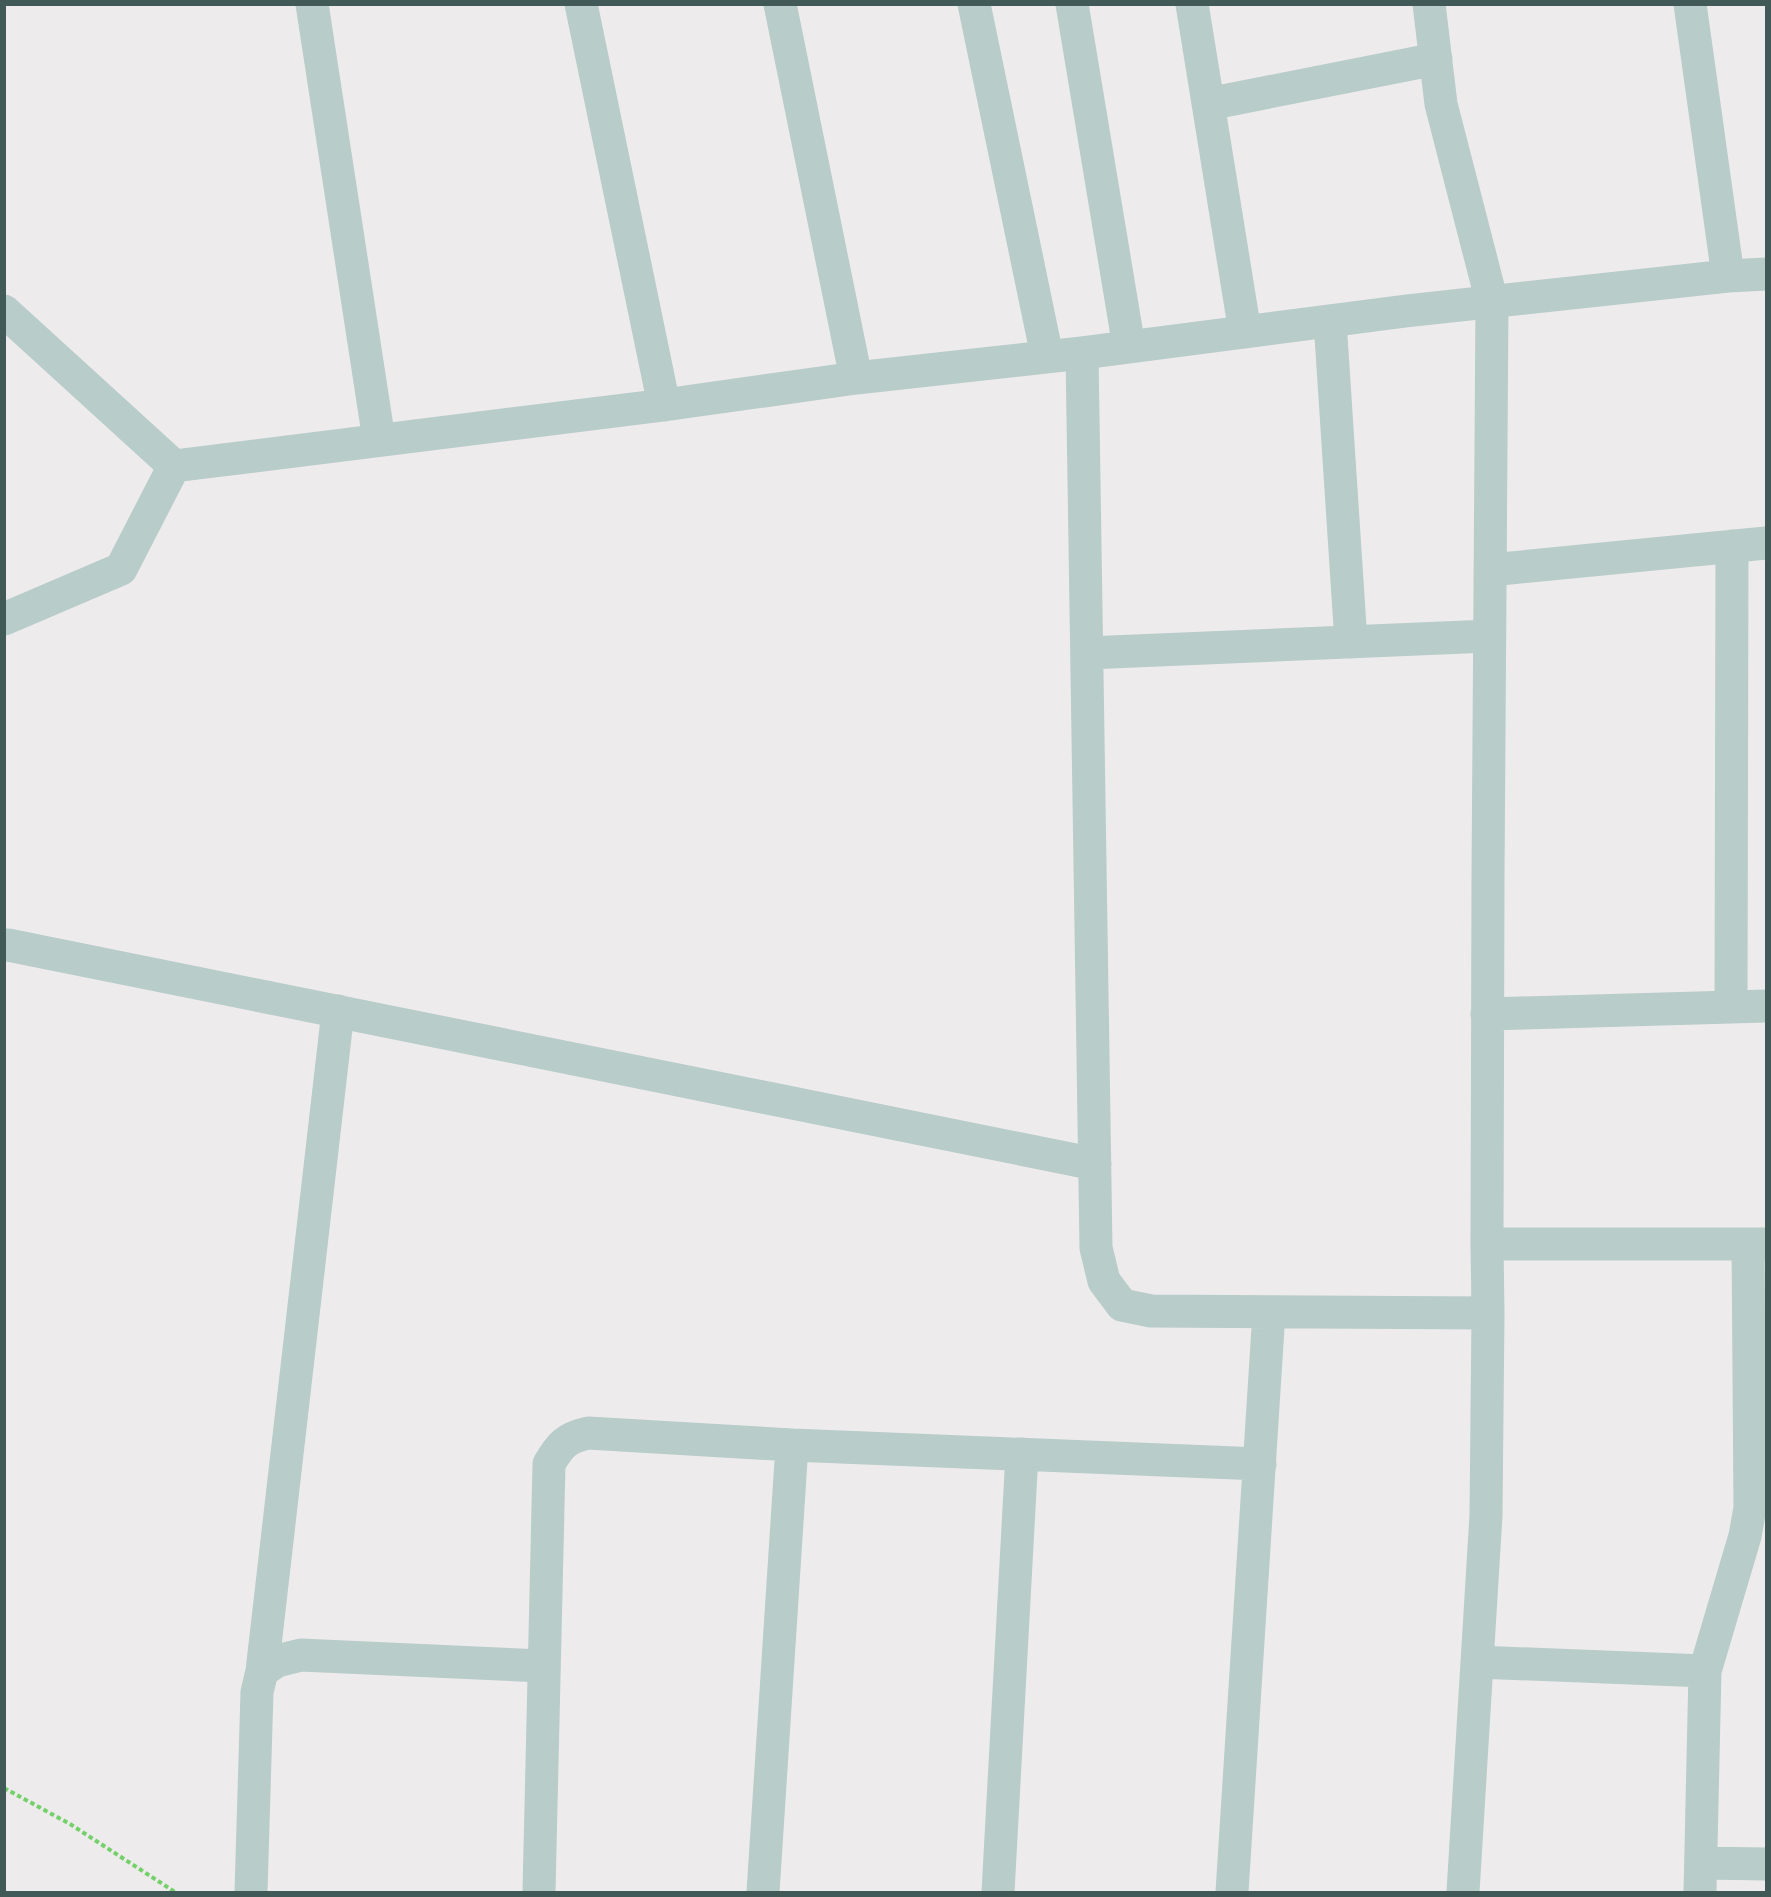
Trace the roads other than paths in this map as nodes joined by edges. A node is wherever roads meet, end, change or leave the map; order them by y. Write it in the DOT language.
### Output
graph roads {
  1 [pos="312,4"];
  2 [pos="581,4"];
  3 [pos="780,4"];
  4 [pos="974,4"];
  5 [pos="1072,4"];
  6 [pos="1191,4"];
  7 [pos="1429,4"];
  8 [pos="1690,4"];
  9 [pos="1436,59"];
  10 [pos="1208,104"];
  11 [pos="1767,274"];
  12 [pos="1728,276"];
  13 [pos="1492,302"];
  14 [pos="4,311"];
  15 [pos="1330,321"];
  16 [pos="1245,332"];
  17 [pos="1129,346"];
  18 [pos="1082,353"];
  19 [pos="1047,357"];
  20 [pos="856,378"];
  21 [pos="664,405"];
  22 [pos="379,440"];
  23 [pos="174,466"];
  24 [pos="1767,543"];
  25 [pos="1732,546"];
  26 [pos="1490,570"];
  27 [pos="4,619"];
  28 [pos="1490,636"];
  29 [pos="1351,642"];
  30 [pos="1087,653"];
  31 [pos="8,945"];
  32 [pos="1767,1006"];
  33 [pos="1731,1007"];
  34 [pos="338,1011"];
  35 [pos="1487,1014"];
  36 [pos="1095,1164"];
  37 [pos="1487,1244"];
  38 [pos="1757,1244"];
  39 [pos="1269,1312"];
  40 [pos="1488,1313"];
  41 [pos="792,1445"];
  42 [pos="1022,1454"];
  43 [pos="1260,1464"];
  44 [pos="1758,1508"];
  45 [pos="1477,1662"];
  46 [pos="543,1666"];
  47 [pos="262,1671"];
  48 [pos="1706,1671"];
  49 [pos="1767,1864"];
  50 [pos="1701,1878"];
  51 [pos="251,1893"];
  52 [pos="539,1893"];
  53 [pos="763,1893"];
  54 [pos="998,1893"];
  55 [pos="1232,1893"];
  56 [pos="1463,1893"];
  1 -- 22 [label="street"];
  2 -- 21 [label="street"];
  3 -- 20 [label="street"];
  4 -- 19 [label="street"];
  5 -- 17 [label="street"];
  6 -- 10 [label="street"];
  7 -- 9 [label="street"];
  8 -- 12 [label="street"];
  9 -- 10 [label="street"];
  9 -- 13 [label="street"];
  10 -- 16 [label="street"];
  11 -- 12 [label="street"];
  12 -- 13 [label="street"];
  13 -- 15 [label="street"];
  13 -- 26 [label="street"];
  14 -- 23 [label="street"];
  15 -- 16 [label="street"];
  15 -- 29 [label="street"];
  16 -- 17 [label="street"];
  17 -- 18 [label="street"];
  18 -- 19 [label="street"];
  18 -- 30 [label="street"];
  19 -- 20 [label="street"];
  20 -- 21 [label="street"];
  21 -- 22 [label="street"];
  22 -- 23 [label="street"];
  23 -- 27 [label="street"];
  24 -- 25 [label="street"];
  25 -- 26 [label="street"];
  25 -- 33 [label="street"];
  26 -- 28 [label="street"];
  28 -- 29 [label="street"];
  28 -- 35 [label="street"];
  29 -- 30 [label="street"];
  30 -- 36 [label="street"];
  31 -- 34 [label="street"];
  32 -- 33 [label="street"];
  33 -- 35 [label="street"];
  34 -- 36 [label="street"];
  34 -- 47 [label="street"];
  35 -- 37 [label="street"];
  36 -- 39 [label="street"];
  37 -- 38 [label="street"];
  37 -- 40 [label="street"];
  38 -- 44 [label="street"];
  39 -- 40 [label="street"];
  39 -- 43 [label="street"];
  40 -- 45 [label="street"];
  41 -- 42 [label="street"];
  41 -- 46 [label="street"];
  41 -- 53 [label="street"];
  42 -- 43 [label="street"];
  42 -- 54 [label="street"];
  43 -- 55 [label="street"];
  44 -- 48 [label="street"];
  45 -- 48 [label="street"];
  45 -- 56 [label="street"];
  46 -- 47 [label="street"];
  46 -- 52 [label="street"];
  47 -- 51 [label="street"];
  48 -- 50 [label="street"];
  49 -- 50 [label="street"];
}
